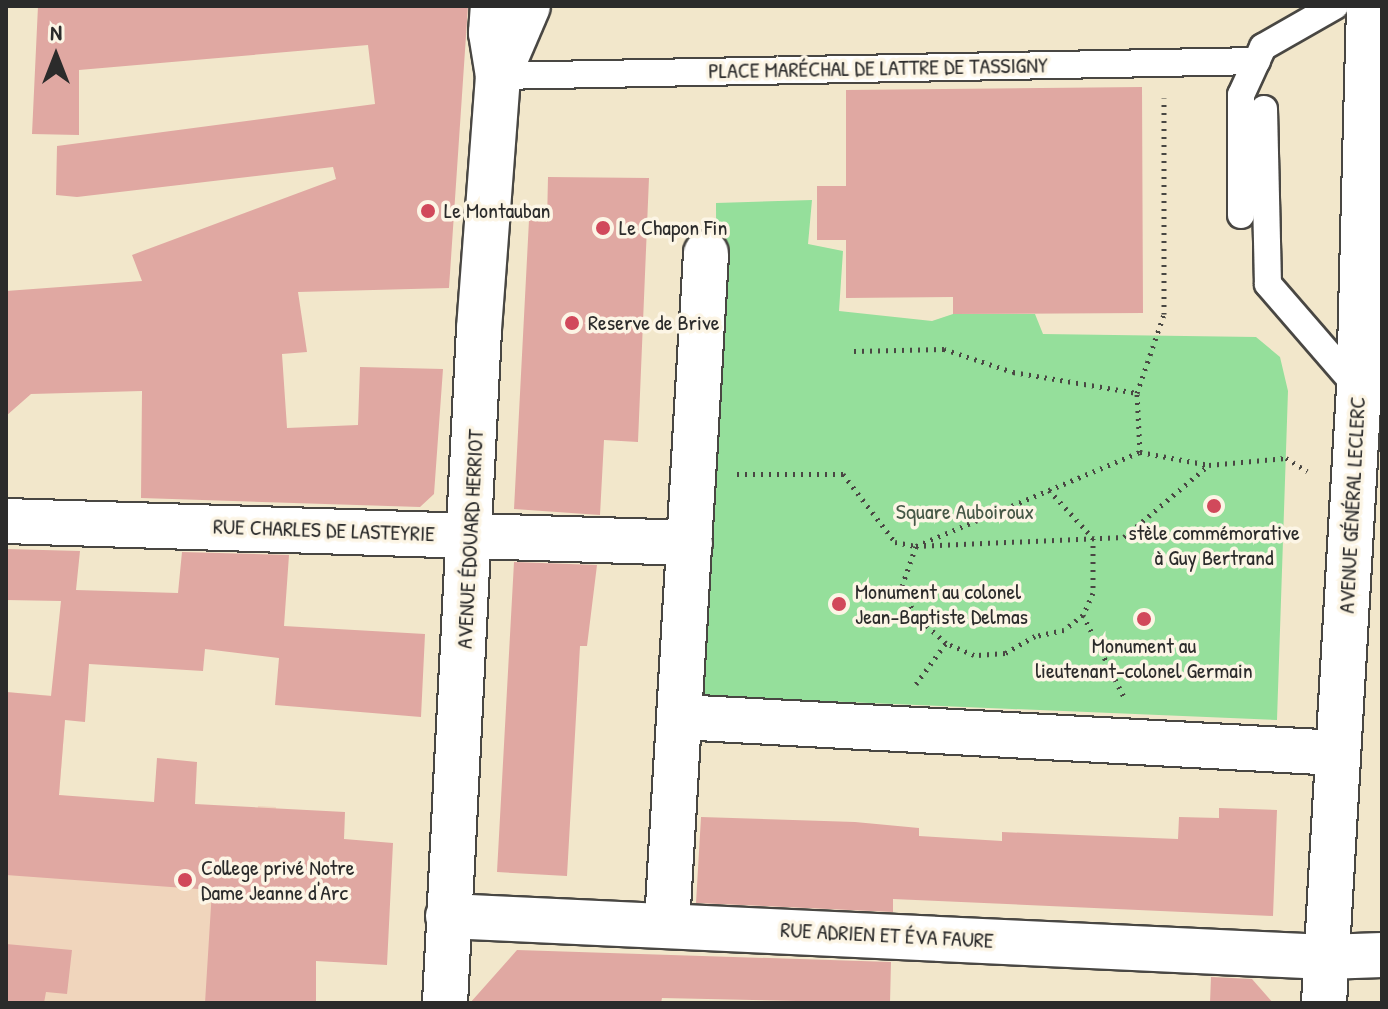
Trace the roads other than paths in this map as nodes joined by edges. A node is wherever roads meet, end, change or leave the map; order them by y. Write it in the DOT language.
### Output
graph roads {
  1 [pos="493,6"];
  2 [pos="528,6"];
  3 [pos="1335,6"];
  4 [pos="1369,6"];
  5 [pos="1257,61"];
  6 [pos="498,76"];
  7 [pos="1264,109"];
  8 [pos="1241,215"];
  9 [pos="1372,229"];
  10 [pos="706,253"];
  11 [pos="1359,389"];
  12 [pos="1363,476"];
  13 [pos="6,521"];
  14 [pos="472,534"];
  15 [pos="690,543"];
  16 [pos="680,717"];
  17 [pos="1338,753"];
  18 [pos="448,916"];
  19 [pos="667,924"];
  20 [pos="1382,955"];
  21 [pos="1326,957"];
  22 [pos="445,1003"];
  23 [pos="1324,1003"];
  1 -- 6 [label="street, AVENUE ÉDOUARD HERRIOT"];
  2 -- 6 [label="street, AVENUE ÉDOUARD HERRIOT"];
  3 -- 5 [label="lane"];
  4 -- 9 [label="street, AVENUE GÉNÉRAL LECLERC"];
  5 -- 6 [label="lane, PLACE MARÉCHAL DE LATTRE DE TASSIGNY"];
  5 -- 8 [label="lane"];
  6 -- 14 [label="street, AVENUE ÉDOUARD HERRIOT"];
  7 -- 11 [label="lane"];
  9 -- 11 [label="street, AVENUE GÉNÉRAL LECLERC"];
  10 -- 15 [label="street"];
  11 -- 12 [label="street, AVENUE GÉNÉRAL LECLERC"];
  12 -- 17 [label="street, AVENUE GÉNÉRAL LECLERC"];
  13 -- 14 [label="street, RUE CHARLES DE LASTEYRIE"];
  14 -- 15 [label="street, RUE CHARLES DE LASTEYRIE"];
  14 -- 18 [label="street, AVENUE ÉDOUARD HERRIOT"];
  15 -- 16 [label="street"];
  16 -- 17 [label="street"];
  16 -- 19 [label="street"];
  17 -- 21 [label="street, AVENUE GÉNÉRAL LECLERC"];
  18 -- 19 [label="street, RUE ADRIEN ET ÉVA FAURE"];
  18 -- 22 [label="street, AVENUE ÉDOUARD HERRIOT"];
  19 -- 21 [label="street, RUE ADRIEN ET ÉVA FAURE"];
  20 -- 21 [label="street, RUE ADRIEN ET ÉVA FAURE"];
  21 -- 23 [label="street, AVENUE GÉNÉRAL LECLERC"];
}
